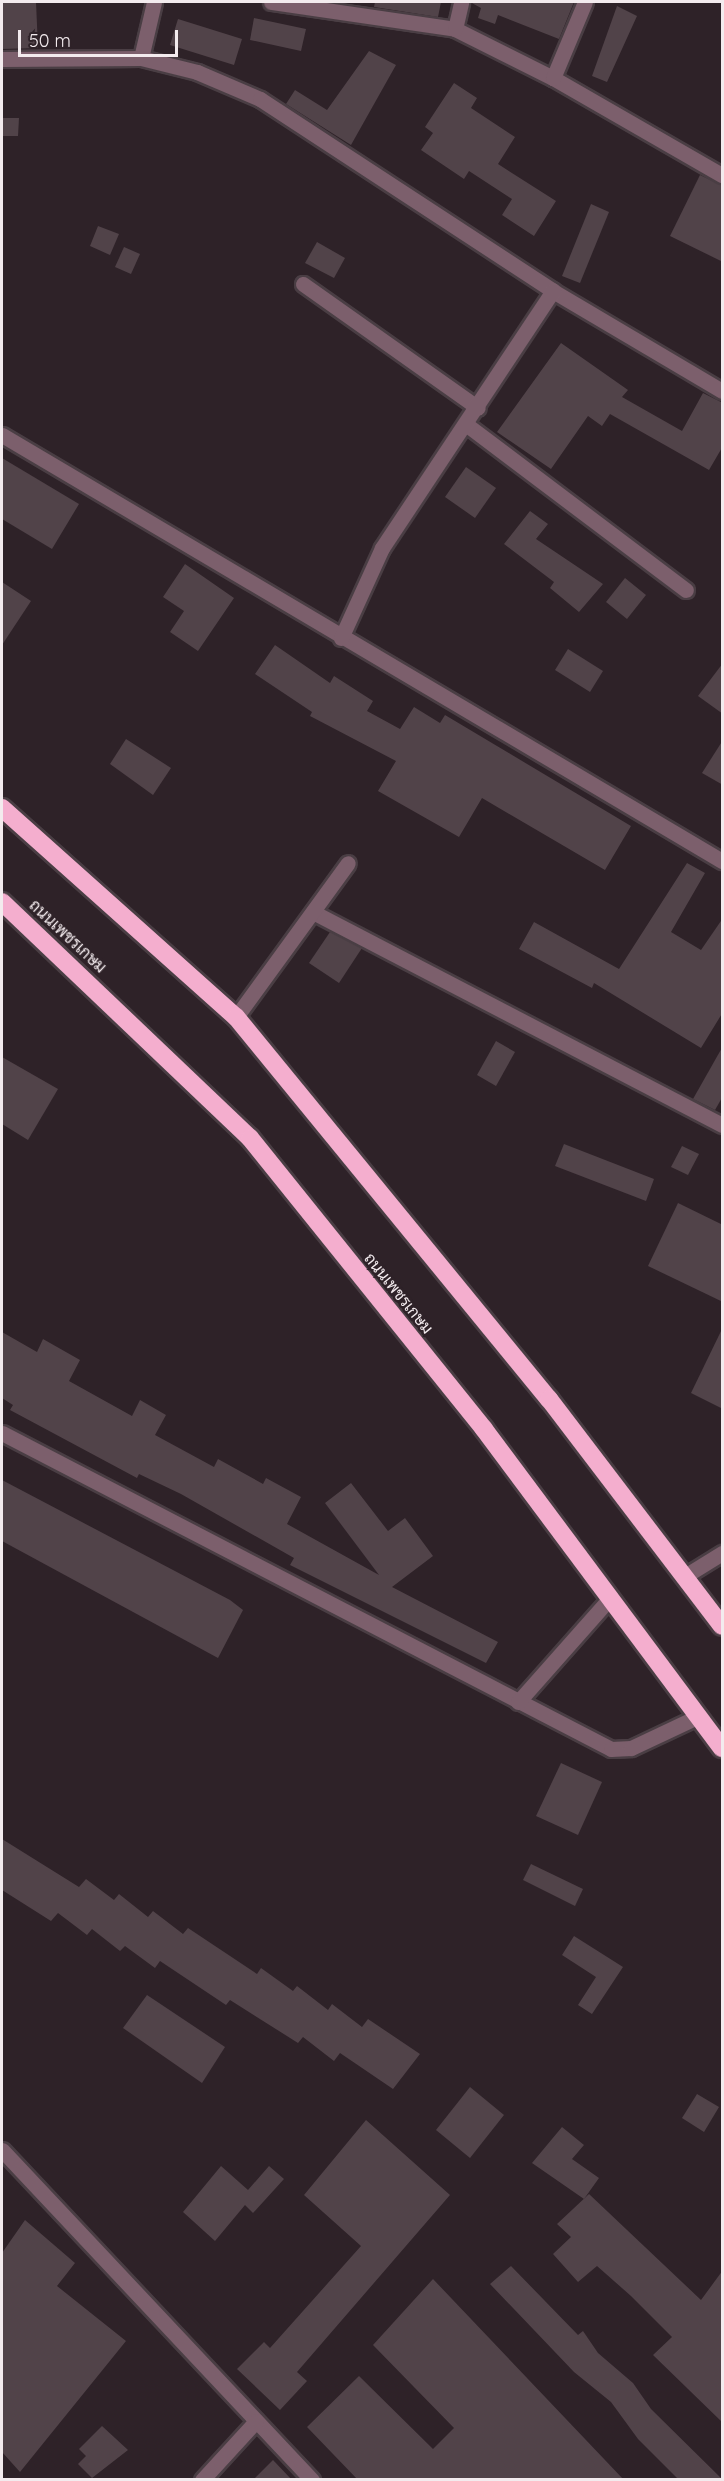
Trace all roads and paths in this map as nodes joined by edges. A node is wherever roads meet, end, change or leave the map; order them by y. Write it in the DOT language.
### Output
graph roads {
  1 [pos="154,2"];
  2 [pos="271,2"];
  3 [pos="461,2"];
  4 [pos="585,2"];
  5 [pos="307,3"];
  6 [pos="455,29"];
  7 [pos="141,58"];
  8 [pos="2,60"];
  9 [pos="554,78"];
  10 [pos="723,175"];
  11 [pos="303,284"];
  12 [pos="553,291"];
  13 [pos="723,391"];
  14 [pos="478,408"];
  15 [pos="467,425"];
  16 [pos="2,435"];
  17 [pos="686,590"];
  18 [pos="341,638"];
  19 [pos="2,808"];
  20 [pos="723,861"];
  21 [pos="348,863"];
  22 [pos="2,902"];
  23 [pos="313,912"];
  24 [pos="236,1017"];
  25 [pos="723,1125"];
  26 [pos="2,1433"];
  27 [pos="723,1553"];
  28 [pos="685,1576"];
  29 [pos="610,1598"];
  30 [pos="723,1626"];
  31 [pos="518,1702"];
  32 [pos="699,1716"];
  33 [pos="723,1748"];
  34 [pos="2,2150"];
  35 [pos="256,2421"];
  36 [pos="202,2480"];
  37 [pos="312,2480"];
  1 -- 7 [label="street"];
  2 -- 5 [label="street"];
  3 -- 6 [label="street"];
  4 -- 9 [label="street"];
  5 -- 6 [label="street"];
  6 -- 9 [label="street"];
  7 -- 8 [label="street"];
  7 -- 12 [label="street"];
  9 -- 10 [label="street"];
  11 -- 14 [label="street"];
  12 -- 13 [label="street"];
  12 -- 14 [label="street"];
  14 -- 15 [label="street"];
  15 -- 17 [label="street"];
  15 -- 18 [label="street"];
  16 -- 18 [label="street"];
  18 -- 20 [label="street"];
  19 -- 24 [label="highway"];
  21 -- 23 [label="street"];
  22 -- 29 [label="highway, ถนนเพชรเกษม"];
  23 -- 24 [label="street"];
  23 -- 25 [label="street"];
  24 -- 28 [label="highway"];
  26 -- 31 [label="street"];
  27 -- 28 [label="street"];
  28 -- 30 [label="highway"];
  29 -- 31 [label="street"];
  29 -- 32 [label="highway, ถนนเพชรเกษม"];
  31 -- 32 [label="street"];
  32 -- 33 [label="highway, ถนนเพชรเกษม"];
  34 -- 35 [label="street"];
  35 -- 36 [label="street"];
  35 -- 37 [label="street"];
}
